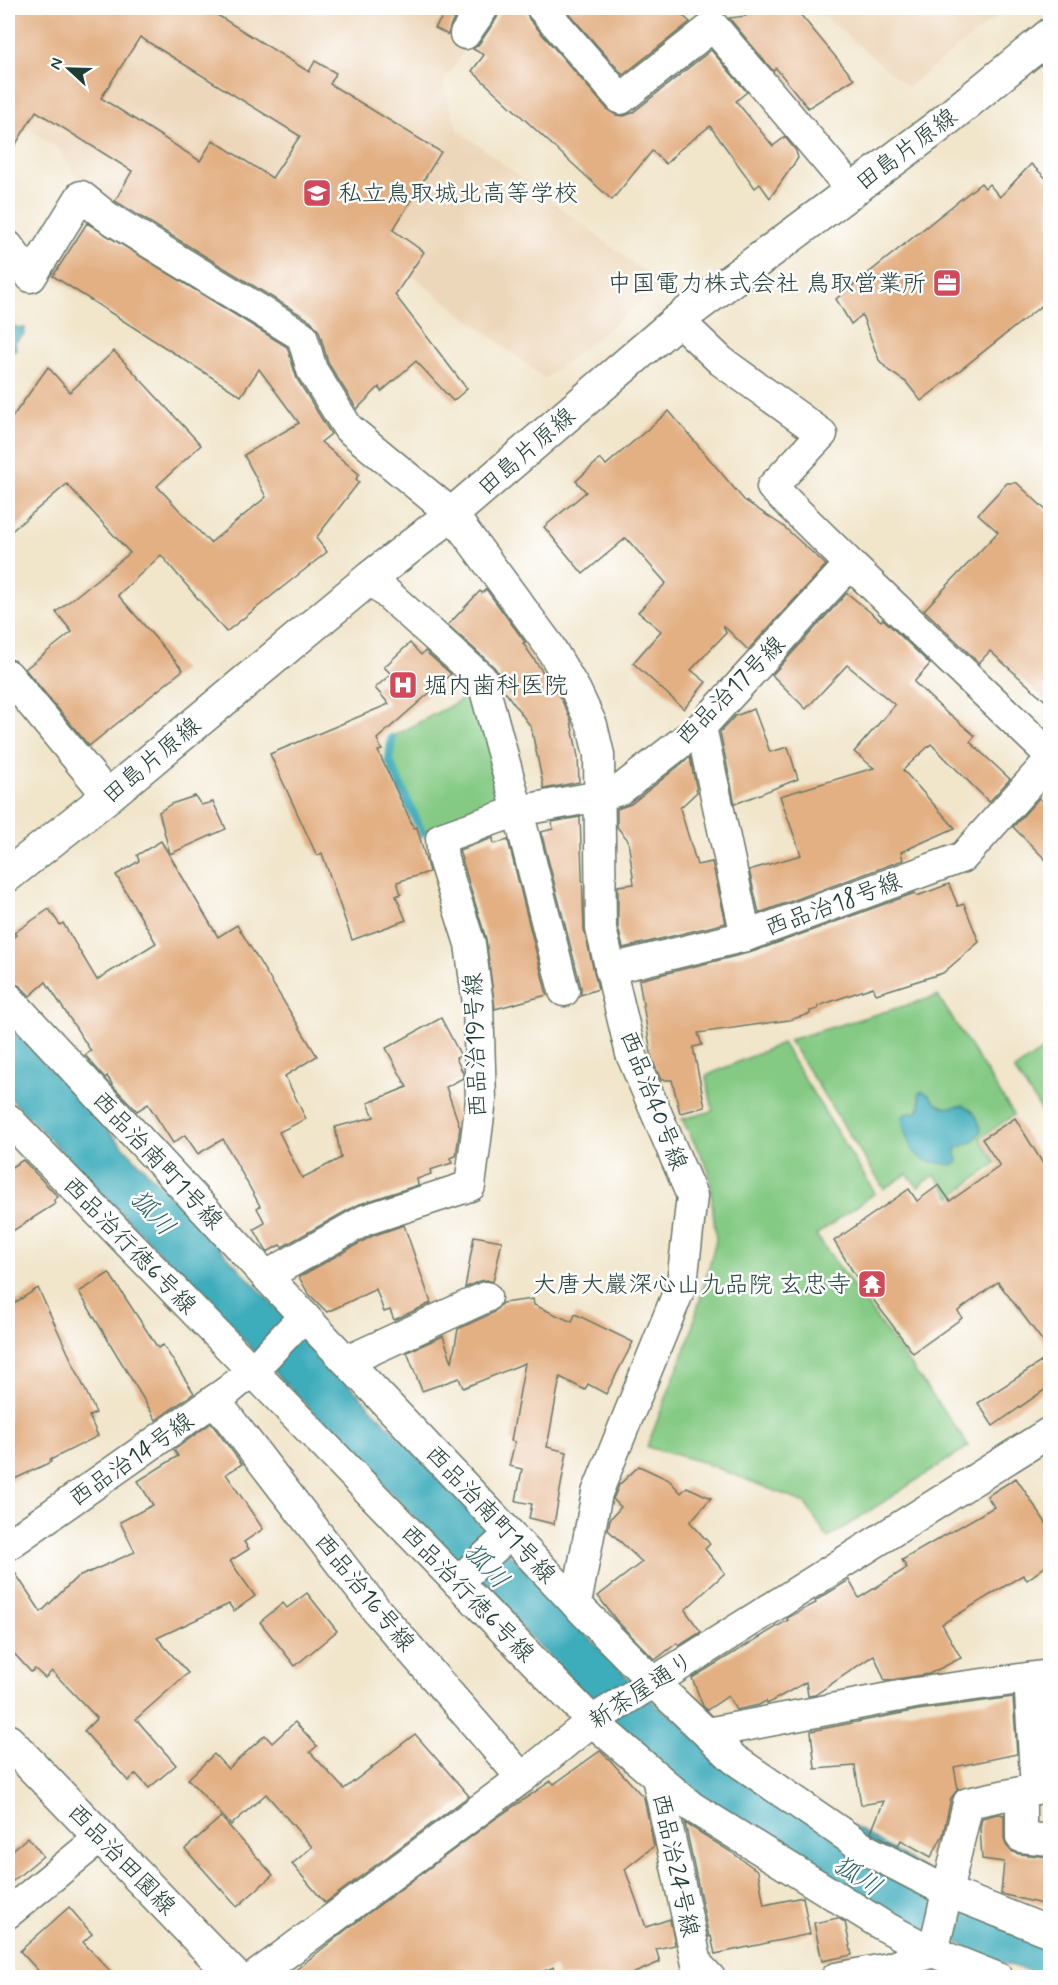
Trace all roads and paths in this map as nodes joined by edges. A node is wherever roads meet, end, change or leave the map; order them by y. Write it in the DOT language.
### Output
graph roads {
  1 [pos="483,8"];
  2 [pos="542,8"];
  3 [pos="705,17"];
  4 [pos="465,34"];
  5 [pos="1050,35"];
  6 [pos="852,190"];
  7 [pos="8,246"];
  8 [pos="678,320"];
  9 [pos="452,514"];
  10 [pos="850,564"];
  11 [pos="370,578"];
  12 [pos="8,675"];
  13 [pos="701,727"];
  14 [pos="1050,758"];
  15 [pos="108,796"];
  16 [pos="600,796"];
  17 [pos="518,811"];
  18 [pos="8,874"];
  19 [pos="746,936"];
  20 [pos="610,969"];
  21 [pos="564,991"];
  22 [pos="8,998"];
  23 [pos="8,1119"];
  24 [pos="266,1276"];
  25 [pos="486,1297"];
  26 [pos="301,1320"];
  27 [pos="346,1361"];
  28 [pos="256,1367"];
  29 [pos="215,1400"];
  30 [pos="1050,1432"];
  31 [pos="510,1534"];
  32 [pos="8,1545"];
  33 [pos="457,1582"];
  34 [pos="576,1604"];
  35 [pos="1040,1676"];
  36 [pos="652,1681"];
  37 [pos="592,1721"];
  38 [pos="707,1733"];
  39 [pos="8,1741"];
  40 [pos="657,1777"];
  41 [pos="522,1778"];
  42 [pos="1036,1789"];
  43 [pos="101,1837"];
  44 [pos="1050,1840"];
  45 [pos="948,1895"];
  46 [pos="8,1913"];
  47 [pos="1050,1932"];
  48 [pos="934,1946"];
  49 [pos="704,1976"];
  50 [pos="236,1977"];
  51 [pos="253,1977"];
  52 [pos="836,1977"];
  53 [pos="998,1977"];
  1 -- 4 [label="street"];
  2 -- 3 [label="street"];
  3 -- 6 [label="street"];
  5 -- 6 [label="main road, 田島片原線"];
  6 -- 8 [label="main road, 田島片原線"];
  7 -- 9 [label="street, 西品治40号線"];
  8 -- 9 [label="main road, 田島片原線"];
  8 -- 10 [label="street"];
  9 -- 11 [label="main road, 田島片原線"];
  9 -- 16 [label="street, 西品治40号線"];
  10 -- 13 [label="street, 西品治17号線"];
  10 -- 14 [label="street, 西品治18号線"];
  11 -- 15 [label="main road, 田島片原線"];
  11 -- 17 [label="street"];
  12 -- 15 [label="street"];
  13 -- 16 [label="street, 西品治17号線"];
  13 -- 19 [label="street, 西品治18号線"];
  14 -- 19 [label="street, 西品治18号線"];
  15 -- 18 [label="main road, 田島片原線"];
  16 -- 17 [label="street, 西品治17号線"];
  16 -- 20 [label="street, 西品治40号線"];
  17 -- 21 [label="street"];
  17 -- 24 [label="street, 西品治19号線"];
  19 -- 20 [label="street"];
  20 -- 34 [label="street, 西品治40号線"];
  22 -- 24 [label="street, 西品治南町1号線"];
  23 -- 28 [label="street, 西品治行徳6号線"];
  24 -- 26 [label="street, 西品治南町1号線"];
  25 -- 27 [label="street"];
  26 -- 27 [label="street, 西品治南町1号線"];
  26 -- 28 [label="street, 西品治14号線"];
  27 -- 31 [label="street, 西品治南町1号線"];
  28 -- 29 [label="street, 西品治14号線"];
  28 -- 33 [label="street, 西品治行徳6号線"];
  29 -- 32 [label="street, 西品治14号線"];
  29 -- 41 [label="street, 西品治16号線"];
  30 -- 36 [label="street, 新茶屋通り"];
  31 -- 33 [label="street"];
  31 -- 34 [label="street, 西品治南町1号線"];
  33 -- 37 [label="street, 西品治行徳6号線"];
  34 -- 36 [label="street, 西品治南町1号線"];
  35 -- 38 [label="street"];
  35 -- 42 [label="street"];
  36 -- 37 [label="street, 新茶屋通り"];
  36 -- 38 [label="street, 西品治南町1号線"];
  37 -- 40 [label="street, 西品治行徳6号線"];
  37 -- 41 [label="street, 新茶屋通り"];
  38 -- 45 [label="street, 西品治南町1号線"];
  39 -- 43 [label="main road, 西品治田園線"];
  40 -- 48 [label="street, 西品治行徳6号線"];
  40 -- 49 [label="street, 西品治24号線"];
  41 -- 51 [label="street, 新茶屋通り"];
  42 -- 44 [label="street"];
  42 -- 45 [label="street"];
  43 -- 46 [label="street"];
  43 -- 50 [label="main road, 西品治田園線"];
  45 -- 47 [label="street, 西品治南町1号線"];
  45 -- 48 [label="street"];
  48 -- 52 [label="street"];
  48 -- 53 [label="street, 西品治行徳6号線"];
}
